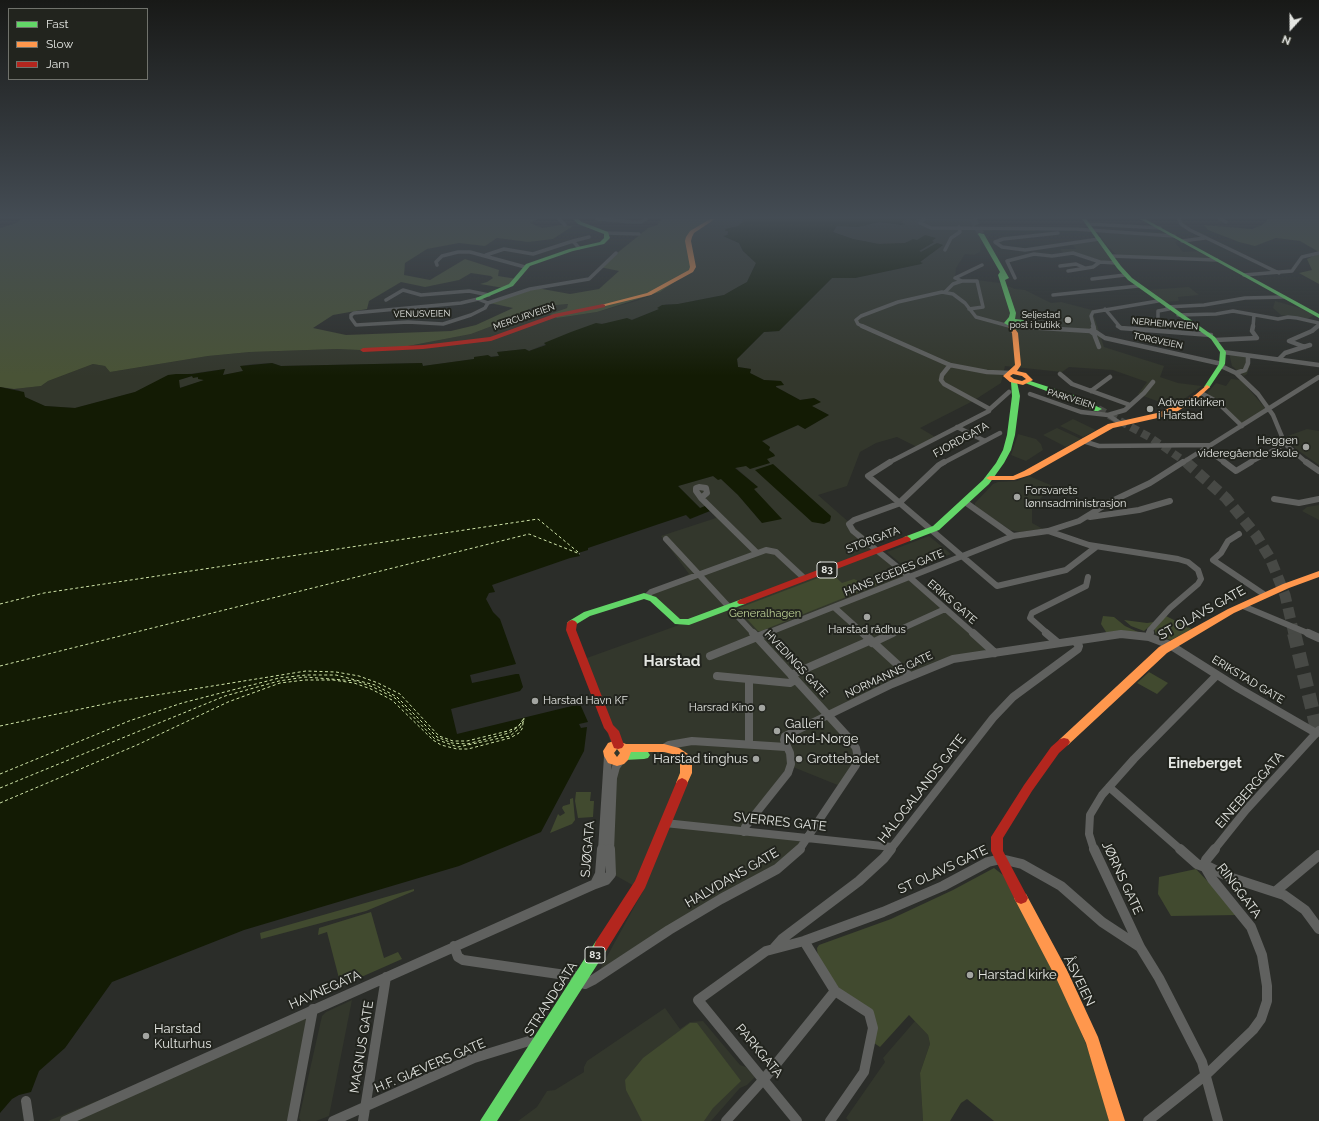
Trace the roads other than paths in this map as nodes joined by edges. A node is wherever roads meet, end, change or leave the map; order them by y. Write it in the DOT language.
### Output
graph roads {
  1 [pos="522,271"];
  2 [pos="596,271"];
  3 [pos="690,271"];
  4 [pos="969,271"];
  5 [pos="1012,271"];
  6 [pos="1122,271"];
  7 [pos="1237,271"];
  8 [pos="1276,271"];
  9 [pos="1292,271"];
  10 [pos="1002,273"];
  11 [pos="1280,273"];
  12 [pos="1125,275"];
  13 [pos="1244,275"];
  14 [pos="1015,278"];
  15 [pos="1092,279"];
  16 [pos="962,281"];
  17 [pos="1138,286"];
  18 [pos="945,292"];
  19 [pos="1053,295"];
  20 [pos="1284,297"];
  21 [pos="478,299"];
  22 [pos="489,299"];
  23 [pos="386,300"];
  24 [pos="1158,301"];
  25 [pos="1168,308"];
  26 [pos="969,309"];
  27 [pos="1105,309"];
  28 [pos="1178,314"];
  29 [pos="1254,315"];
  30 [pos="1319,316"];
  31 [pos="1010,323"];
  32 [pos="1319,324"];
  33 [pos="1024,325"];
  34 [pos="1158,325"];
  35 [pos="1091,330"];
  36 [pos="1213,338"];
  37 [pos="1099,347"];
  38 [pos="363,350"];
  39 [pos="1223,352"];
  40 [pos="1248,356"];
  41 [pos="1279,359"];
  42 [pos="950,365"];
  43 [pos="1221,365"];
  44 [pos="1319,365"];
  45 [pos="1236,373"];
  46 [pos="1060,374"];
  47 [pos="1110,377"];
  48 [pos="1319,377"];
  49 [pos="1019,378"];
  50 [pos="1153,382"];
  51 [pos="1092,391"];
  52 [pos="1201,393"];
  53 [pos="1012,394"];
  54 [pos="1030,394"];
  55 [pos="1130,405"];
  56 [pos="990,409"];
  57 [pos="1098,409"];
  58 [pos="1269,409"];
  59 [pos="1108,415"];
  60 [pos="1120,424"];
  61 [pos="1242,426"];
  62 [pos="957,427"];
  63 [pos="1000,433"];
  64 [pos="985,441"];
  65 [pos="1083,441"];
  66 [pos="1285,444"];
  67 [pos="1211,445"];
  68 [pos="1205,449"];
  69 [pos="1319,471"];
  70 [pos="993,474"];
  71 [pos="701,498"];
  72 [pos="1274,499"];
  73 [pos="1319,499"];
  74 [pos="1170,501"];
  75 [pos="965,502"];
  76 [pos="898,504"];
  77 [pos="1088,517"];
  78 [pos="930,531"];
  79 [pos="1048,531"];
  80 [pos="1239,534"];
  81 [pos="1012,536"];
  82 [pos="666,539"];
  83 [pos="1096,547"];
  84 [pos="877,551"];
  85 [pos="757,553"];
  86 [pos="962,556"];
  87 [pos="700,574"];
  88 [pos="1319,574"];
  89 [pos="1088,577"];
  90 [pos="804,578"];
  91 [pos="909,578"];
  92 [pos="647,596"];
  93 [pos="1265,596"];
  94 [pos="1243,606"];
  95 [pos="729,607"];
  96 [pos="835,608"];
  97 [pos="945,609"];
  98 [pos="1149,637"];
  99 [pos="757,638"];
  100 [pos="1319,638"];
  101 [pos="1075,640"];
  102 [pos="871,642"];
  103 [pos="1058,643"];
  104 [pos="1170,645"];
  105 [pos="995,653"];
  106 [pos="710,656"];
  107 [pos="1217,675"];
  108 [pos="717,676"];
  109 [pos="910,676"];
  110 [pos="793,678"];
  111 [pos="749,679"];
  112 [pos="828,716"];
  113 [pos="1317,732"];
  114 [pos="687,741"];
  115 [pos="749,744"];
  116 [pos="786,747"];
  117 [pos="664,748"];
  118 [pos="618,752"];
  119 [pos="857,752"];
  120 [pos="681,754"];
  121 [pos="682,780"];
  122 [pos="1109,787"];
  123 [pos="666,823"];
  124 [pos="744,832"];
  125 [pos="808,838"];
  126 [pos="892,847"];
  127 [pos="1319,855"];
  128 [pos="1001,859"];
  129 [pos="1205,866"];
  130 [pos="595,884"];
  131 [pos="1276,891"];
  132 [pos="1319,929"];
  133 [pos="804,941"];
  134 [pos="454,946"];
  135 [pos="1140,947"];
  136 [pos="774,948"];
  137 [pos="386,977"];
  138 [pos="579,980"];
  139 [pos="835,991"];
  140 [pos="698,1000"];
  141 [pos="313,1009"];
  142 [pos="537,1045"];
  143 [pos="1207,1074"];
  144 [pos="764,1079"];
  145 [pos="26,1101"];
  146 [pos="366,1106"];
  147 [pos="30,1121"];
  148 [pos="65,1121"];
  149 [pos="292,1121"];
  150 [pos="333,1121"];
  151 [pos="363,1121"];
  152 [pos="488,1121"];
  153 [pos="726,1121"];
  154 [pos="797,1121"];
  155 [pos="830,1121"];
  156 [pos="1117,1121"];
  157 [pos="1148,1121"];
  158 [pos="1218,1121"];
  1 -- 22 [label="main road"];
  2 -- 22 [label="street"];
  3 -- 38 [label="main road, MERCURVEIEN"];
  4 -- 16 [label="street"];
  5 -- 14 [label="street"];
  6 -- 12 [label="main road"];
  7 -- 13 [label="main road"];
  8 -- 11 [label="street"];
  9 -- 11 [label="street"];
  10 -- 31 [label="main road, 83"];
  10 -- 33 [label="main road, 83"];
  11 -- 13 [label="street"];
  12 -- 15 [label="street"];
  12 -- 17 [label="main road"];
  13 -- 20 [label="main road"];
  16 -- 18 [label="street"];
  16 -- 26 [label="street"];
  17 -- 19 [label="street"];
  17 -- 24 [label="main road"];
  18 -- 26 [label="street"];
  18 -- 42 [label="street"];
  20 -- 25 [label="street"];
  20 -- 30 [label="main road"];
  21 -- 22 [label="main road"];
  21 -- 22 [label="street, VENUSVEIEN"];
  22 -- 23 [label="street"];
  24 -- 25 [label="main road"];
  24 -- 27 [label="street"];
  25 -- 28 [label="main road"];
  25 -- 34 [label="street"];
  26 -- 31 [label="street"];
  27 -- 35 [label="street"];
  27 -- 36 [label="street, NERHEIMVEIEN"];
  28 -- 29 [label="street"];
  28 -- 36 [label="main road"];
  29 -- 32 [label="street"];
  29 -- 36 [label="street, NERHEIMVEIEN"];
  31 -- 33 [label="main road"];
  31 -- 49 [label="main road, 83"];
  32 -- 41 [label="street"];
  33 -- 35 [label="street"];
  33 -- 49 [label="main road, 83"];
  35 -- 37 [label="street"];
  35 -- 43 [label="street, TORGVEIEN"];
  36 -- 39 [label="main road"];
  39 -- 41 [label="street"];
  39 -- 43 [label="main road"];
  40 -- 45 [label="street"];
  41 -- 44 [label="street"];
  42 -- 49 [label="street"];
  42 -- 56 [label="street"];
  43 -- 45 [label="street, TORGVEIEN"];
  43 -- 52 [label="main road"];
  45 -- 58 [label="street, TORGVEIEN"];
  46 -- 51 [label="street"];
  47 -- 51 [label="street"];
  48 -- 58 [label="street, HANS EGEDES GATE"];
  49 -- 53 [label="main road, 83"];
  49 -- 57 [label="main road"];
  50 -- 55 [label="street"];
  51 -- 55 [label="street"];
  52 -- 60 [label="main road"];
  52 -- 61 [label="street"];
  53 -- 56 [label="street"];
  53 -- 70 [label="main road, 83"];
  54 -- 59 [label="street, PARKVEIEN"];
  55 -- 59 [label="street"];
  56 -- 62 [label="street"];
  58 -- 61 [label="street, HANS EGEDES GATE"];
  58 -- 66 [label="street, TORGVEIEN"];
  59 -- 60 [label="street"];
  60 -- 65 [label="main road"];
  61 -- 67 [label="street, HANS EGEDES GATE"];
  62 -- 64 [label="street"];
  62 -- 76 [label="street"];
  63 -- 64 [label="street, FJORDGATA"];
  64 -- 76 [label="street, FJORDGATA"];
  65 -- 67 [label="street"];
  65 -- 70 [label="main road"];
  66 -- 68 [label="street"];
  66 -- 69 [label="street"];
  67 -- 68 [label="street, HANS EGEDES GATE"];
  68 -- 77 [label="street, HANS EGEDES GATE"];
  70 -- 75 [label="main road, STORGATA / 83"];
  71 -- 85 [label="street"];
  72 -- 73 [label="street"];
  74 -- 77 [label="street, HANS EGEDES GATE"];
  75 -- 78 [label="main road, STORGATA / 83"];
  75 -- 81 [label="street"];
  76 -- 78 [label="street"];
  76 -- 84 [label="street, FJORDGATA"];
  77 -- 79 [label="street, HANS EGEDES GATE"];
  78 -- 84 [label="main road, STORGATA / 83"];
  78 -- 86 [label="street"];
  79 -- 81 [label="street, HANS EGEDES GATE"];
  79 -- 83 [label="street"];
  80 -- 93 [label="street"];
  81 -- 86 [label="street, HANS EGEDES GATE"];
  82 -- 87 [label="street, HVEDINGS GATE"];
  83 -- 86 [label="street"];
  83 -- 98 [label="street"];
  84 -- 90 [label="main road, STORGATA / 83"];
  84 -- 91 [label="street, ERIKS GATE"];
  85 -- 87 [label="street"];
  85 -- 90 [label="street"];
  86 -- 91 [label="street, HANS EGEDES GATE"];
  87 -- 92 [label="street"];
  87 -- 95 [label="street, HVEDINGS GATE"];
  88 -- 93 [label="main road, ST OLAVS GATE"];
  89 -- 103 [label="street"];
  90 -- 95 [label="main road, STORGATA / 83"];
  91 -- 96 [label="street, HANS EGEDES GATE"];
  91 -- 97 [label="street, ERIKS GATE"];
  92 -- 95 [label="main road, STORGATA / 83"];
  92 -- 118 [label="main road"];
  93 -- 94 [label="main road, ST OLAVS GATE"];
  94 -- 100 [label="street"];
  94 -- 104 [label="main road, ST OLAVS GATE"];
  95 -- 99 [label="street, HVEDINGS GATE"];
  96 -- 99 [label="street, HANS EGEDES GATE"];
  96 -- 102 [label="street"];
  97 -- 102 [label="street"];
  97 -- 105 [label="street, ERIKS GATE"];
  98 -- 101 [label="street, ERIKSTAD GATE"];
  98 -- 104 [label="street, ERIKSTAD GATE"];
  99 -- 106 [label="street, HANS EGEDES GATE"];
  99 -- 110 [label="street, HVEDINGS GATE"];
  101 -- 103 [label="street, NORMANNS GATE"];
  101 -- 126 [label="street, HÅLOGALANDS GATE"];
  102 -- 109 [label="street"];
  102 -- 110 [label="street"];
  103 -- 105 [label="street, NORMANNS GATE"];
  104 -- 107 [label="street, ERIKSTAD GATE"];
  104 -- 128 [label="main road, ST OLAVS GATE"];
  105 -- 109 [label="street, NORMANNS GATE"];
  107 -- 113 [label="street, ERIKSTAD GATE"];
  107 -- 122 [label="street, JØRNS GATE"];
  108 -- 111 [label="street"];
  109 -- 112 [label="street, NORMANNS GATE"];
  110 -- 111 [label="street"];
  110 -- 112 [label="street, HVEDINGS GATE"];
  111 -- 115 [label="street"];
  112 -- 116 [label="street, NORMANNS GATE"];
  112 -- 119 [label="street, HVEDINGS GATE"];
  113 -- 129 [label="street, EINEBERGGATA"];
  114 -- 115 [label="street"];
  114 -- 117 [label="street"];
  114 -- 120 [label="street"];
  115 -- 116 [label="street"];
  116 -- 124 [label="street"];
  117 -- 118 [label="main road"];
  117 -- 120 [label="main road"];
  118 -- 121 [label="main road"];
  118 -- 130 [label="street, SJØGATA"];
  118 -- 130 [label="street, SJØGATA"];
  119 -- 125 [label="street, HALVDANS GATE"];
  120 -- 121 [label="main road, 83"];
  121 -- 123 [label="main road, STRANDGATA / 83"];
  122 -- 129 [label="street, RINGGATA"];
  122 -- 135 [label="street, JØRNS GATE"];
  123 -- 124 [label="street, SVERRES GATE"];
  123 -- 138 [label="main road, STRANDGATA / 83"];
  124 -- 125 [label="street, SVERRES GATE"];
  125 -- 126 [label="street, SVERRES GATE"];
  125 -- 138 [label="street, HALVDANS GATE"];
  126 -- 136 [label="street, HÅLOGALANDS GATE"];
  127 -- 131 [label="street"];
  128 -- 133 [label="street, ST OLAVS GATE"];
  128 -- 135 [label="street"];
  128 -- 156 [label="main road, ÅSVEIEN"];
  129 -- 131 [label="street"];
  129 -- 143 [label="street, RINGGATA"];
  130 -- 134 [label="street, HAVNEGATA"];
  131 -- 132 [label="street"];
  133 -- 136 [label="street, HÅLOGALANDS GATE"];
  133 -- 139 [label="street"];
  134 -- 137 [label="street, HAVNEGATA"];
  134 -- 138 [label="street"];
  135 -- 143 [label="street, JØRNS GATE"];
  136 -- 140 [label="street, HÅLOGALANDS GATE"];
  137 -- 141 [label="street, HAVNEGATA"];
  137 -- 146 [label="street, MAGNUS GATE"];
  138 -- 142 [label="main road, STRANDGATA / 83"];
  139 -- 144 [label="street"];
  139 -- 155 [label="street"];
  140 -- 144 [label="street, PARKGATA"];
  141 -- 148 [label="street, HAVNEGATA"];
  141 -- 149 [label="street"];
  142 -- 146 [label="street, H.F. GIÆVERS GATE"];
  142 -- 152 [label="main road, STRANDGATA / 83"];
  143 -- 157 [label="street, RINGGATA"];
  143 -- 158 [label="street, JØRNS GATE"];
  144 -- 153 [label="street"];
  144 -- 154 [label="street, PARKGATA"];
  145 -- 147 [label="street"];
  146 -- 150 [label="street, H.F. GIÆVERS GATE"];
  146 -- 151 [label="street, MAGNUS GATE"];
}
